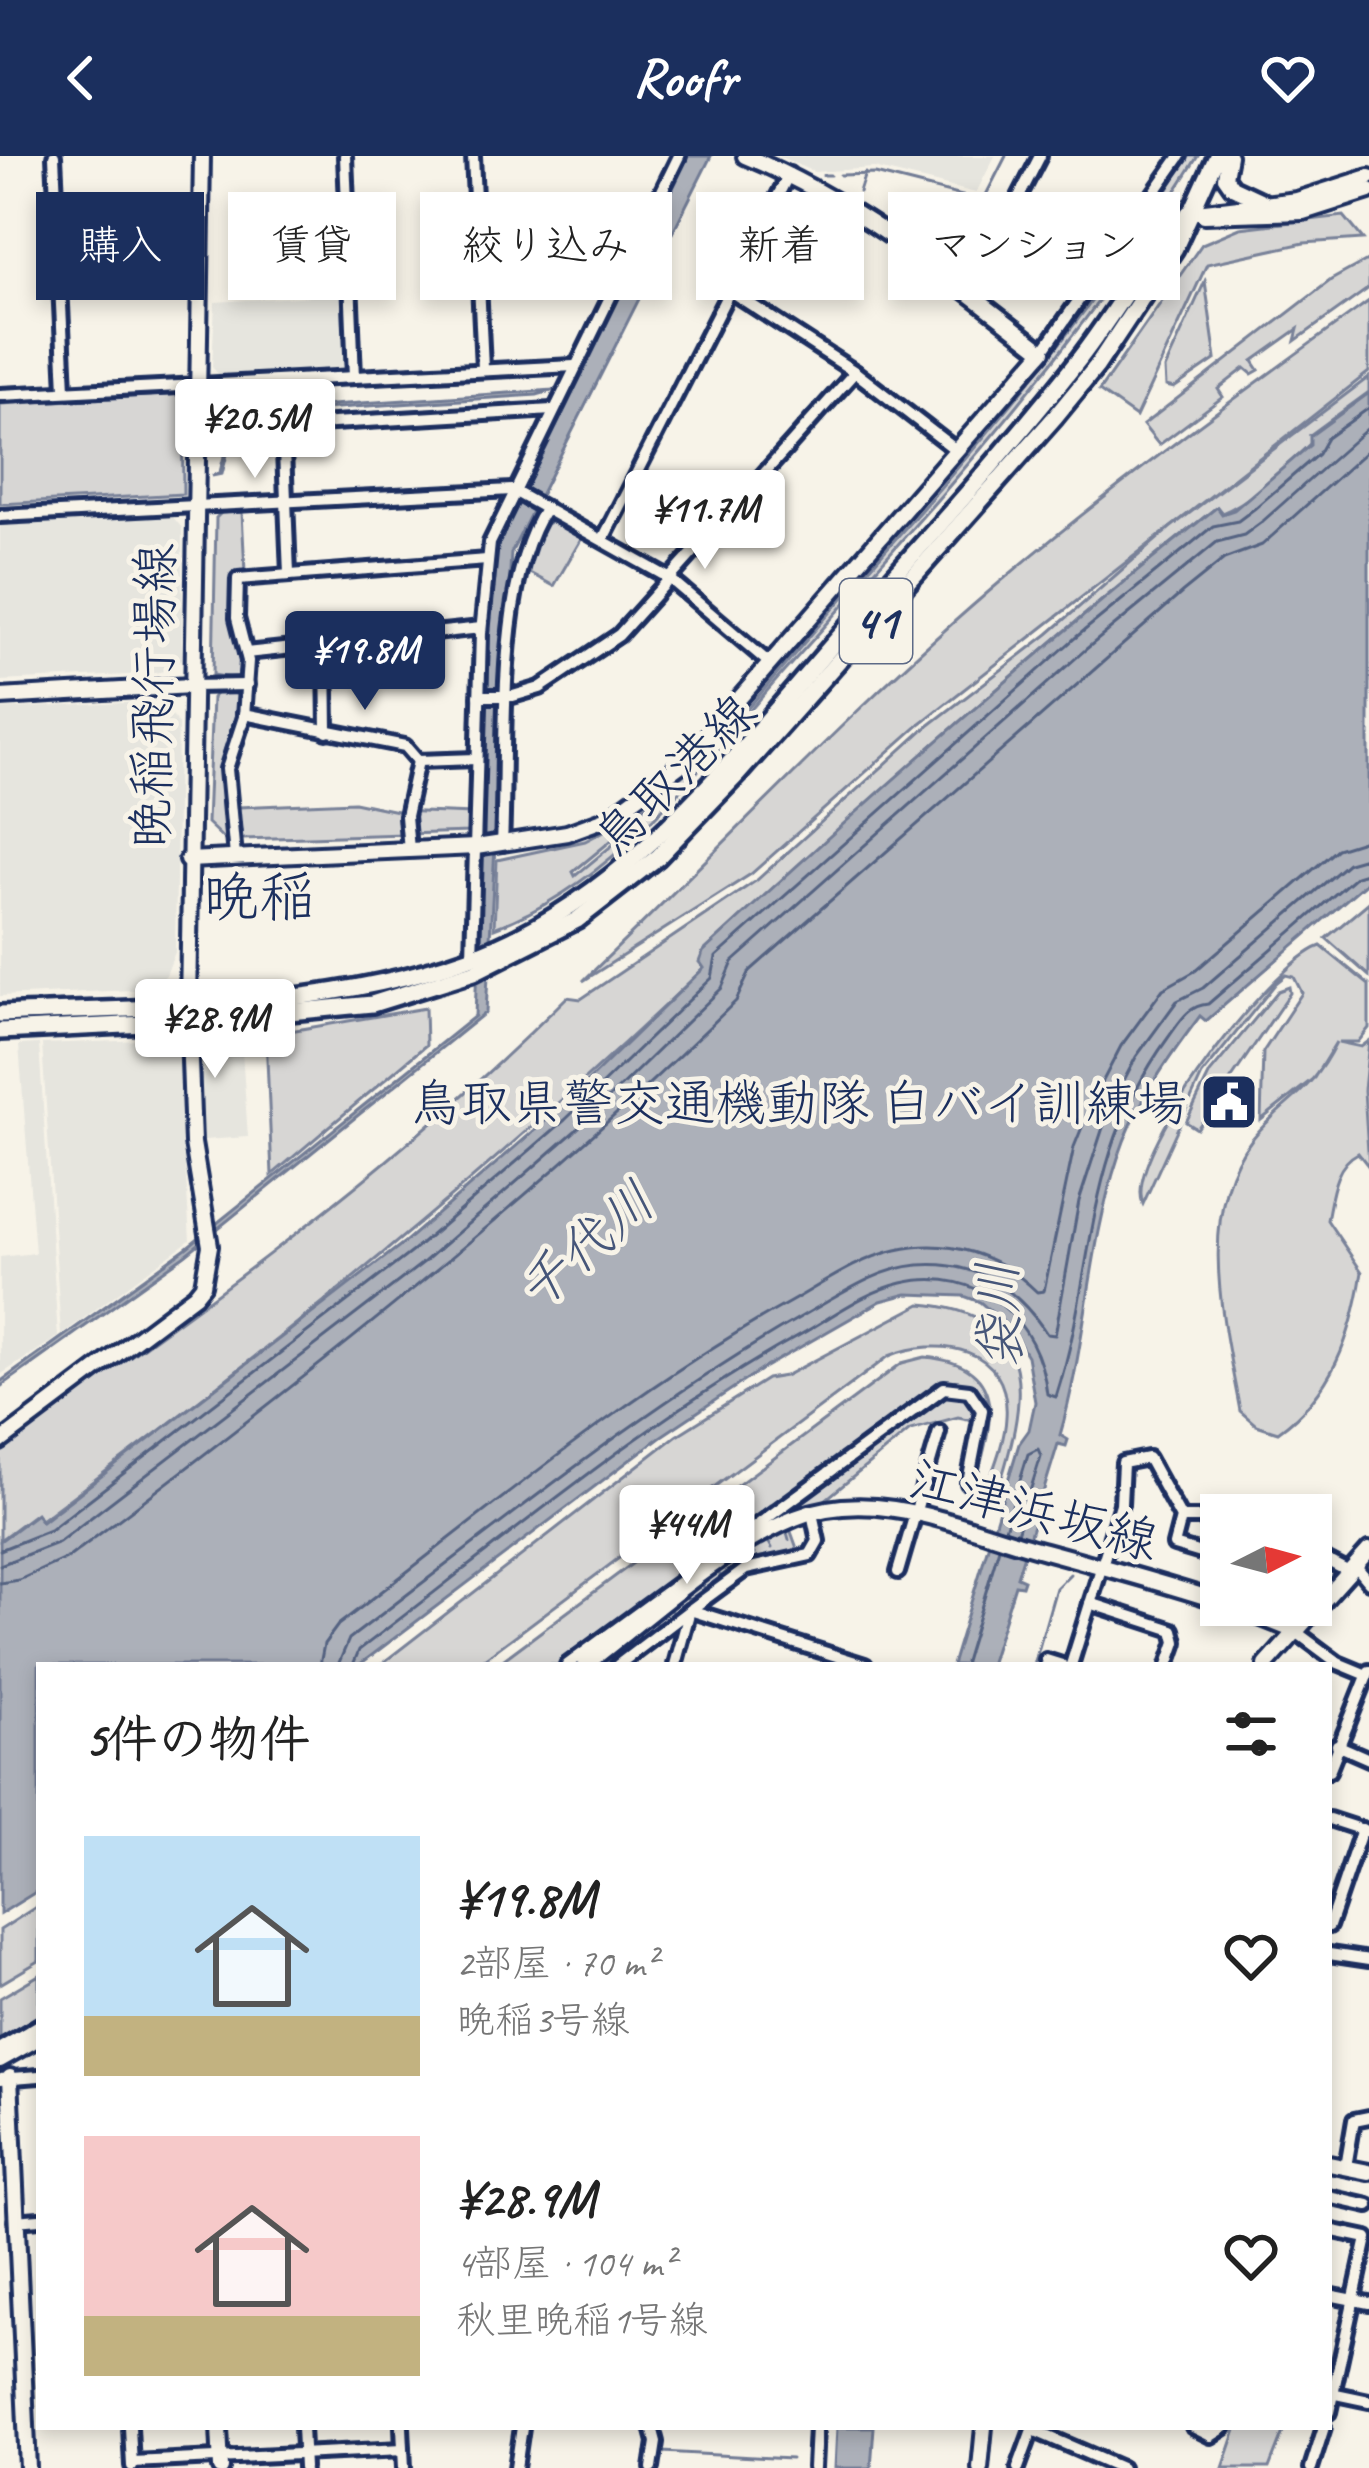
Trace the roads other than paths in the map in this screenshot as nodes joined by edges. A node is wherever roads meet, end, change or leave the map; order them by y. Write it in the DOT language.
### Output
graph roads {
  1 [pos="54,156"];
  2 [pos="202,156"];
  3 [pos="345,156"];
  4 [pos="473,156"];
  5 [pos="679,156"];
  6 [pos="745,156"];
  7 [pos="1040,156"];
  8 [pos="1180,156"];
  9 [pos="1217,156"];
  10 [pos="1229,156"];
  11 [pos="789,174"];
  12 [pos="1369,177"];
  13 [pos="1369,191"];
  14 [pos="780,192"];
  15 [pos="1021,192"];
  16 [pos="1271,204"];
  17 [pos="1188,213"];
  18 [pos="888,234"];
  19 [pos="725,300"];
  20 [pos="744,300"];
  21 [pos="977,300"];
  22 [pos="1043,351"];
  23 [pos="574,365"];
  24 [pos="483,368"];
  25 [pos="855,372"];
  26 [pos="354,377"];
  27 [pos="198,383"];
  28 [pos="65,389"];
  29 [pos="0,395"];
  30 [pos="552,410"];
  31 [pos="956,450"];
  32 [pos="513,491"];
  33 [pos="285,503"];
  34 [pos="542,505"];
  35 [pos="195,506"];
  36 [pos="0,516"];
  37 [pos="602,539"];
  38 [pos="488,560"];
  39 [pos="289,574"];
  40 [pos="669,578"];
  41 [pos="482,628"];
  42 [pos="326,646"];
  43 [pos="246,653"];
  44 [pos="768,662"];
  45 [pos="247,685"];
  46 [pos="191,686"];
  47 [pos="481,696"];
  48 [pos="0,697"];
  49 [pos="507,697"];
  50 [pos="244,714"];
  51 [pos="327,732"];
  52 [pos="477,759"];
  53 [pos="418,760"];
  54 [pos="501,844"];
  55 [pos="474,847"];
  56 [pos="410,850"];
  57 [pos="235,857"];
  58 [pos="187,860"];
  59 [pos="473,962"];
  60 [pos="188,1013"];
  61 [pos="0,1014"];
  62 [pos="0,1031"];
  63 [pos="939,1432"];
  64 [pos="0,1442"];
  65 [pos="980,1489"];
  66 [pos="914,1513"];
  67 [pos="812,1514"];
  68 [pos="1181,1518"];
  69 [pos="1200,1518"];
  70 [pos="1369,1550"];
  71 [pos="1200,1553"];
  72 [pos="1332,1559"];
  73 [pos="1103,1566"];
  74 [pos="1352,1569"];
  75 [pos="898,1572"];
  76 [pos="1369,1582"];
  77 [pos="1200,1594"];
  78 [pos="1090,1603"];
  79 [pos="690,1610"];
  80 [pos="1283,1626"];
  81 [pos="1295,1631"];
  82 [pos="1046,1660"];
  83 [pos="571,1662"];
  84 [pos="589,1662"];
  85 [pos="622,1662"];
  86 [pos="676,1662"];
  87 [pos="855,1662"];
  88 [pos="1054,1662"];
  89 [pos="1067,1662"];
  90 [pos="1169,1662"];
  91 [pos="1269,1662"];
  92 [pos="1368,1673"];
  93 [pos="1337,1745"];
  94 [pos="1369,1759"];
  95 [pos="1332,1761"];
  96 [pos="1332,1820"];
  97 [pos="1365,1830"];
  98 [pos="1335,1890"];
  99 [pos="1332,1954"];
  100 [pos="1369,1960"];
  101 [pos="36,2027"];
  102 [pos="36,2040"];
  103 [pos="0,2048"];
  104 [pos="0,2060"];
  105 [pos="36,2076"];
  106 [pos="5,2078"];
  107 [pos="1369,2117"];
  108 [pos="1332,2165"];
  109 [pos="1346,2167"];
  110 [pos="1369,2172"];
  111 [pos="1332,2198"];
  112 [pos="1369,2206"];
  113 [pos="36,2219"];
  114 [pos="15,2221"];
  115 [pos="1332,2231"];
  116 [pos="1332,2296"];
  117 [pos="1362,2302"];
  118 [pos="31,2372"];
  119 [pos="1332,2393"];
  120 [pos="1369,2401"];
  121 [pos="130,2430"];
  122 [pos="219,2430"];
  123 [pos="302,2430"];
  124 [pos="402,2430"];
  125 [pos="522,2430"];
  126 [pos="653,2430"];
  127 [pos="816,2430"];
  128 [pos="984,2430"];
  129 [pos="1032,2430"];
  130 [pos="1037,2430"];
  131 [pos="1323,2430"];
  132 [pos="404,2449"];
  133 [pos="304,2462"];
  134 [pos="221,2463"];
  135 [pos="132,2465"];
  136 [pos="28,2468"];
  137 [pos="404,2468"];
  138 [pos="517,2468"];
  139 [pos="652,2468"];
  140 [pos="814,2468"];
  141 [pos="980,2468"];
  142 [pos="1018,2468"];
  143 [pos="1121,2468"];
  144 [pos="1311,2468"];
  1 -- 28 [label="street"];
  2 -- 27 [label="street, 晩稲飛行場線"];
  3 -- 26 [label="street"];
  4 -- 24 [label="street"];
  5 -- 23 [label="street"];
  6 -- 11 [label="street"];
  7 -- 15 [label="street"];
  8 -- 22 [label="street"];
  9 -- 17 [label="main road, 鳥取港線 / 41"];
  10 -- 16 [label="street"];
  11 -- 14 [label="street"];
  11 -- 18 [label="street"];
  12 -- 16 [label="street"];
  13 -- 17 [label="street"];
  16 -- 17 [label="street"];
  17 -- 59 [label="main road, 鳥取港線 / 41"];
  19 -- 37 [label="street"];
  20 -- 25 [label="street"];
  21 -- 22 [label="street"];
  22 -- 31 [label="street"];
  23 -- 24 [label="street"];
  23 -- 30 [label="street"];
  24 -- 26 [label="street"];
  25 -- 31 [label="street"];
  25 -- 40 [label="street"];
  26 -- 27 [label="street"];
  27 -- 28 [label="street"];
  27 -- 35 [label="street, 晩稲飛行場線"];
  28 -- 29 [label="street"];
  30 -- 32 [label="street"];
  30 -- 33 [label="street"];
  31 -- 44 [label="street"];
  32 -- 33 [label="street"];
  32 -- 34 [label="street"];
  32 -- 38 [label="street"];
  33 -- 35 [label="street"];
  33 -- 39 [label="street"];
  34 -- 37 [label="street"];
  34 -- 49 [label="street"];
  35 -- 36 [label="street"];
  35 -- 46 [label="street, 晩稲飛行場線"];
  37 -- 40 [label="street"];
  38 -- 39 [label="street"];
  38 -- 41 [label="street"];
  39 -- 43 [label="street"];
  40 -- 44 [label="street"];
  40 -- 49 [label="street"];
  41 -- 42 [label="street"];
  41 -- 47 [label="street"];
  42 -- 43 [label="street"];
  42 -- 51 [label="street"];
  43 -- 45 [label="street"];
  44 -- 54 [label="street"];
  45 -- 46 [label="street"];
  45 -- 50 [label="street"];
  46 -- 48 [label="street"];
  46 -- 58 [label="street, 晩稲飛行場線"];
  47 -- 49 [label="street"];
  47 -- 52 [label="street"];
  49 -- 54 [label="street"];
  50 -- 51 [label="street"];
  50 -- 57 [label="street"];
  51 -- 53 [label="street"];
  52 -- 53 [label="street"];
  52 -- 55 [label="street"];
  53 -- 56 [label="street"];
  54 -- 55 [label="street"];
  55 -- 56 [label="street"];
  55 -- 59 [label="street"];
  56 -- 57 [label="street"];
  57 -- 58 [label="street"];
  58 -- 60 [label="street, 晩稲飛行場線"];
  59 -- 60 [label="main road, 鳥取港線 / 41"];
  60 -- 61 [label="main road, 鳥取港線 / 41"];
  60 -- 62 [label="main road, 鳥取港線 / 41"];
  60 -- 64 [label="street, 晩稲飛行場線"];
  63 -- 66 [label="street"];
  65 -- 83 [label="street"];
  66 -- 67 [label="street, 江津浜坂線"];
  66 -- 73 [label="street, 江津浜坂線"];
  66 -- 75 [label="street"];
  67 -- 79 [label="street"];
  67 -- 84 [label="street, 江津浜坂線"];
  68 -- 69 [label="street"];
  68 -- 71 [label="street"];
  68 -- 73 [label="street"];
  70 -- 74 [label="street"];
  72 -- 74 [label="street"];
  73 -- 77 [label="street, 江津浜坂線"];
  73 -- 78 [label="street"];
  74 -- 76 [label="street"];
  74 -- 81 [label="street"];
  78 -- 89 [label="street"];
  78 -- 90 [label="street"];
  79 -- 85 [label="street"];
  79 -- 86 [label="street"];
  79 -- 87 [label="street"];
  80 -- 81 [label="street, 江津浜坂線"];
  81 -- 91 [label="street"];
  81 -- 92 [label="street"];
  82 -- 88 [label="street"];
  92 -- 93 [label="street"];
  93 -- 94 [label="street"];
  93 -- 95 [label="street"];
  96 -- 97 [label="street"];
  97 -- 98 [label="street"];
  99 -- 100 [label="street"];
  101 -- 103 [label="street"];
  102 -- 104 [label="street"];
  105 -- 106 [label="street"];
  106 -- 114 [label="street"];
  107 -- 109 [label="street"];
  108 -- 109 [label="street"];
  109 -- 110 [label="street"];
  111 -- 112 [label="street"];
  113 -- 114 [label="street"];
  114 -- 118 [label="street"];
  115 -- 117 [label="street"];
  116 -- 117 [label="street"];
  117 -- 119 [label="street"];
  118 -- 136 [label="street"];
  119 -- 120 [label="street"];
  121 -- 135 [label="street"];
  122 -- 134 [label="street"];
  123 -- 133 [label="street"];
  124 -- 132 [label="street"];
  125 -- 138 [label="street"];
  126 -- 139 [label="street"];
  127 -- 140 [label="street"];
  128 -- 141 [label="street"];
  129 -- 142 [label="street"];
  130 -- 143 [label="street"];
  131 -- 144 [label="street"];
  132 -- 133 [label="street"];
  132 -- 137 [label="street"];
  133 -- 134 [label="street"];
  134 -- 135 [label="street"];
}
